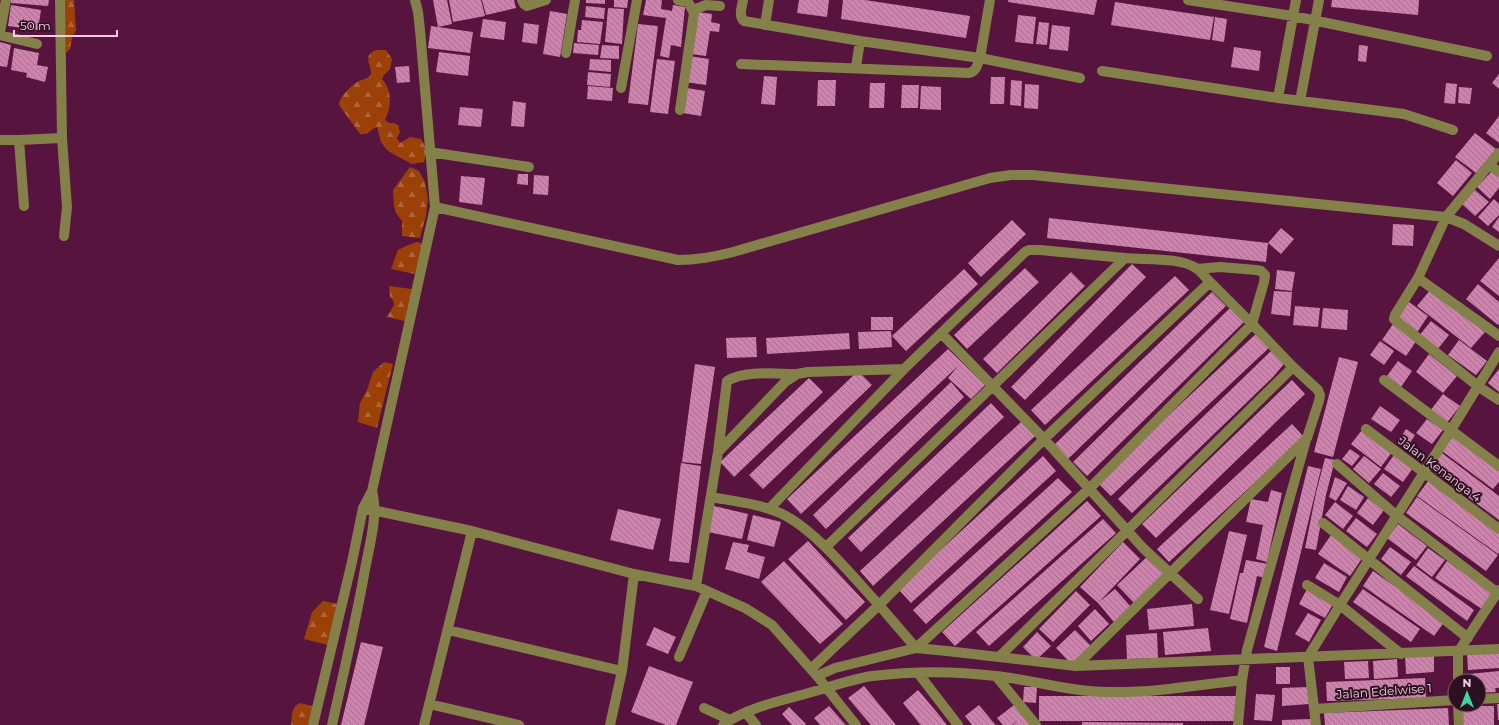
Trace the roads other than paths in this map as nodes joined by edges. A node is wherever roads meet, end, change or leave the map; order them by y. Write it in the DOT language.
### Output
graph roads {
  1 [pos="6,0"];
  2 [pos="60,0"];
  3 [pos="415,0"];
  4 [pos="522,0"];
  5 [pos="546,0"];
  6 [pos="575,0"];
  7 [pos="638,0"];
  8 [pos="678,0"];
  9 [pos="743,0"];
  10 [pos="769,0"];
  11 [pos="990,0"];
  12 [pos="1188,0"];
  13 [pos="1296,0"];
  14 [pos="1319,0"];
  15 [pos="720,6"];
  16 [pos="693,10"];
  17 [pos="1293,16"];
  18 [pos="1315,21"];
  19 [pos="765,25"];
  20 [pos="0,32"];
  21 [pos="0,35"];
  22 [pos="860,41"];
  23 [pos="37,44"];
  24 [pos="566,53"];
  25 [pos="1487,56"];
  26 [pos="980,58"];
  27 [pos="741,64"];
  28 [pos="856,67"];
  29 [pos="1102,71"];
  30 [pos="1080,78"];
  31 [pos="622,88"];
  32 [pos="1278,98"];
  33 [pos="1300,101"];
  34 [pos="680,110"];
  35 [pos="1453,130"];
  36 [pos="62,138"];
  37 [pos="0,140"];
  38 [pos="18,140"];
  39 [pos="429,152"];
  40 [pos="1499,153"];
  41 [pos="1490,165"];
  42 [pos="529,167"];
  43 [pos="1499,172"];
  44 [pos="24,206"];
  45 [pos="435,207"];
  46 [pos="1446,217"];
  47 [pos="64,236"];
  48 [pos="1499,246"];
  49 [pos="1125,258"];
  50 [pos="1198,269"];
  51 [pos="1418,278"];
  52 [pos="1210,282"];
  53 [pos="1252,324"];
  54 [pos="942,334"];
  55 [pos="1499,336"];
  56 [pos="1499,352"];
  57 [pos="1293,367"];
  58 [pos="904,369"];
  59 [pos="797,374"];
  60 [pos="1384,380"];
  61 [pos="993,386"];
  62 [pos="1479,387"];
  63 [pos="1499,400"];
  64 [pos="1366,429"];
  65 [pos="1451,430"];
  66 [pos="1307,438"];
  67 [pos="1044,439"];
  68 [pos="718,452"];
  69 [pos="1337,464"];
  70 [pos="1499,466"];
  71 [pos="1423,472"];
  72 [pos="1090,488"];
  73 [pos="372,490"];
  74 [pos="711,497"];
  75 [pos="363,508"];
  76 [pos="769,509"];
  77 [pos="375,510"];
  78 [pos="1397,516"];
  79 [pos="1323,523"];
  80 [pos="1127,529"];
  81 [pos="1499,529"];
  82 [pos="472,531"];
  83 [pos="826,547"];
  84 [pos="1368,560"];
  85 [pos="634,574"];
  86 [pos="1170,574"];
  87 [pos="1307,585"];
  88 [pos="696,586"];
  89 [pos="707,591"];
  90 [pos="1498,592"];
  91 [pos="1198,599"];
  92 [pos="879,604"];
  93 [pos="1340,605"];
  94 [pos="448,630"];
  95 [pos="1468,638"];
  96 [pos="916,648"];
  97 [pos="1499,650"];
  98 [pos="1458,652"];
  99 [pos="1401,654"];
  100 [pos="679,657"];
  101 [pos="999,657"];
  102 [pos="1308,657"];
  103 [pos="1244,660"];
  104 [pos="1076,666"];
  105 [pos="622,671"];
  106 [pos="814,673"];
  107 [pos="918,673"];
  108 [pos="1458,673"];
  109 [pos="996,676"];
  110 [pos="1242,680"];
  111 [pos="826,688"];
  112 [pos="1499,698"];
  113 [pos="1487,699"];
  114 [pos="1447,701"];
  115 [pos="429,704"];
  116 [pos="704,708"];
  117 [pos="1314,709"];
  118 [pos="746,713"];
  119 [pos="1458,713"];
  120 [pos="726,722"];
  121 [pos="313,725"];
  122 [pos="332,725"];
  123 [pos="424,725"];
  124 [pos="519,725"];
  125 [pos="610,725"];
  126 [pos="756,725"];
  127 [pos="856,725"];
  128 [pos="958,725"];
  129 [pos="1036,725"];
  130 [pos="1238,725"];
  131 [pos="1316,725"];
  132 [pos="1459,725"];
  1 -- 20 [label="street"];
  2 -- 36 [label="street"];
  3 -- 39 [label="street"];
  4 -- 5 [label="street"];
  6 -- 24 [label="street"];
  7 -- 31 [label="street"];
  8 -- 16 [label="street"];
  9 -- 19 [label="street"];
  10 -- 19 [label="street"];
  11 -- 26 [label="street"];
  12 -- 17 [label="street"];
  13 -- 17 [label="street"];
  14 -- 18 [label="street"];
  15 -- 16 [label="street"];
  16 -- 34 [label="street"];
  17 -- 18 [label="street"];
  17 -- 32 [label="street"];
  18 -- 25 [label="street"];
  18 -- 33 [label="street"];
  19 -- 22 [label="street"];
  21 -- 23 [label="street"];
  22 -- 26 [label="street"];
  22 -- 28 [label="street"];
  26 -- 28 [label="street"];
  26 -- 30 [label="street"];
  27 -- 28 [label="street"];
  29 -- 32 [label="street"];
  32 -- 33 [label="street"];
  33 -- 35 [label="street"];
  36 -- 38 [label="street"];
  36 -- 47 [label="street"];
  37 -- 38 [label="street"];
  38 -- 44 [label="street"];
  39 -- 42 [label="street"];
  39 -- 45 [label="street"];
  40 -- 41 [label="street"];
  41 -- 43 [label="street"];
  41 -- 46 [label="street"];
  45 -- 46 [label="street"];
  45 -- 73 [label="street"];
  46 -- 48 [label="street"];
  46 -- 51 [label="street"];
  49 -- 50 [label="street"];
  49 -- 54 [label="street"];
  49 -- 61 [label="street"];
  50 -- 52 [label="street"];
  50 -- 53 [label="street"];
  51 -- 55 [label="street"];
  51 -- 62 [label="street"];
  52 -- 53 [label="street"];
  52 -- 67 [label="street"];
  53 -- 57 [label="street"];
  53 -- 72 [label="street"];
  54 -- 58 [label="street"];
  54 -- 61 [label="street"];
  56 -- 62 [label="street"];
  57 -- 66 [label="street"];
  57 -- 80 [label="street"];
  58 -- 59 [label="street"];
  58 -- 76 [label="street"];
  59 -- 68 [label="street"];
  59 -- 68 [label="street"];
  60 -- 65 [label="street"];
  61 -- 67 [label="street"];
  61 -- 83 [label="street"];
  62 -- 63 [label="street"];
  62 -- 65 [label="street"];
  64 -- 71 [label="street, Jalan Kenanga 4"];
  65 -- 70 [label="street"];
  65 -- 71 [label="street"];
  66 -- 86 [label="street"];
  66 -- 103 [label="street"];
  67 -- 72 [label="street"];
  67 -- 92 [label="street"];
  68 -- 74 [label="street"];
  69 -- 78 [label="street"];
  71 -- 78 [label="street"];
  71 -- 81 [label="street, Jalan Kenanga 4"];
  72 -- 80 [label="street"];
  72 -- 96 [label="street"];
  73 -- 75 [label="street"];
  73 -- 77 [label="street"];
  74 -- 76 [label="street"];
  74 -- 88 [label="street"];
  75 -- 77 [label="street"];
  75 -- 121 [label="street"];
  76 -- 83 [label="street"];
  77 -- 82 [label="street"];
  77 -- 122 [label="street"];
  78 -- 84 [label="street"];
  78 -- 90 [label="street"];
  79 -- 84 [label="street"];
  80 -- 86 [label="street"];
  80 -- 101 [label="street"];
  82 -- 85 [label="street"];
  82 -- 94 [label="street"];
  83 -- 92 [label="street"];
  84 -- 93 [label="street"];
  84 -- 95 [label="street"];
  85 -- 88 [label="street"];
  85 -- 105 [label="street"];
  86 -- 91 [label="street"];
  86 -- 104 [label="street"];
  87 -- 93 [label="street"];
  88 -- 89 [label="street"];
  89 -- 100 [label="street"];
  89 -- 106 [label="street"];
  90 -- 95 [label="street"];
  92 -- 96 [label="street"];
  92 -- 106 [label="street"];
  93 -- 99 [label="street"];
  93 -- 102 [label="street"];
  94 -- 105 [label="street"];
  94 -- 115 [label="street"];
  95 -- 98 [label="street"];
  96 -- 101 [label="street"];
  96 -- 106 [label="street"];
  97 -- 98 [label="street"];
  98 -- 99 [label="street"];
  98 -- 108 [label="street"];
  99 -- 102 [label="street"];
  101 -- 104 [label="street"];
  102 -- 103 [label="street"];
  102 -- 117 [label="street"];
  103 -- 104 [label="street"];
  103 -- 110 [label="street"];
  105 -- 125 [label="street"];
  106 -- 111 [label="street"];
  107 -- 109 [label="street"];
  107 -- 111 [label="street"];
  107 -- 128 [label="street"];
  109 -- 110 [label="street"];
  109 -- 129 [label="street"];
  110 -- 130 [label="street"];
  111 -- 118 [label="street"];
  111 -- 127 [label="street"];
  112 -- 113 [label="street"];
  114 -- 117 [label="street, Jalan Edelwise 1"];
  115 -- 123 [label="street"];
  115 -- 124 [label="street"];
  116 -- 120 [label="street"];
  117 -- 131 [label="street"];
  118 -- 120 [label="street"];
  118 -- 126 [label="street"];
  119 -- 132 [label="street"];
}
